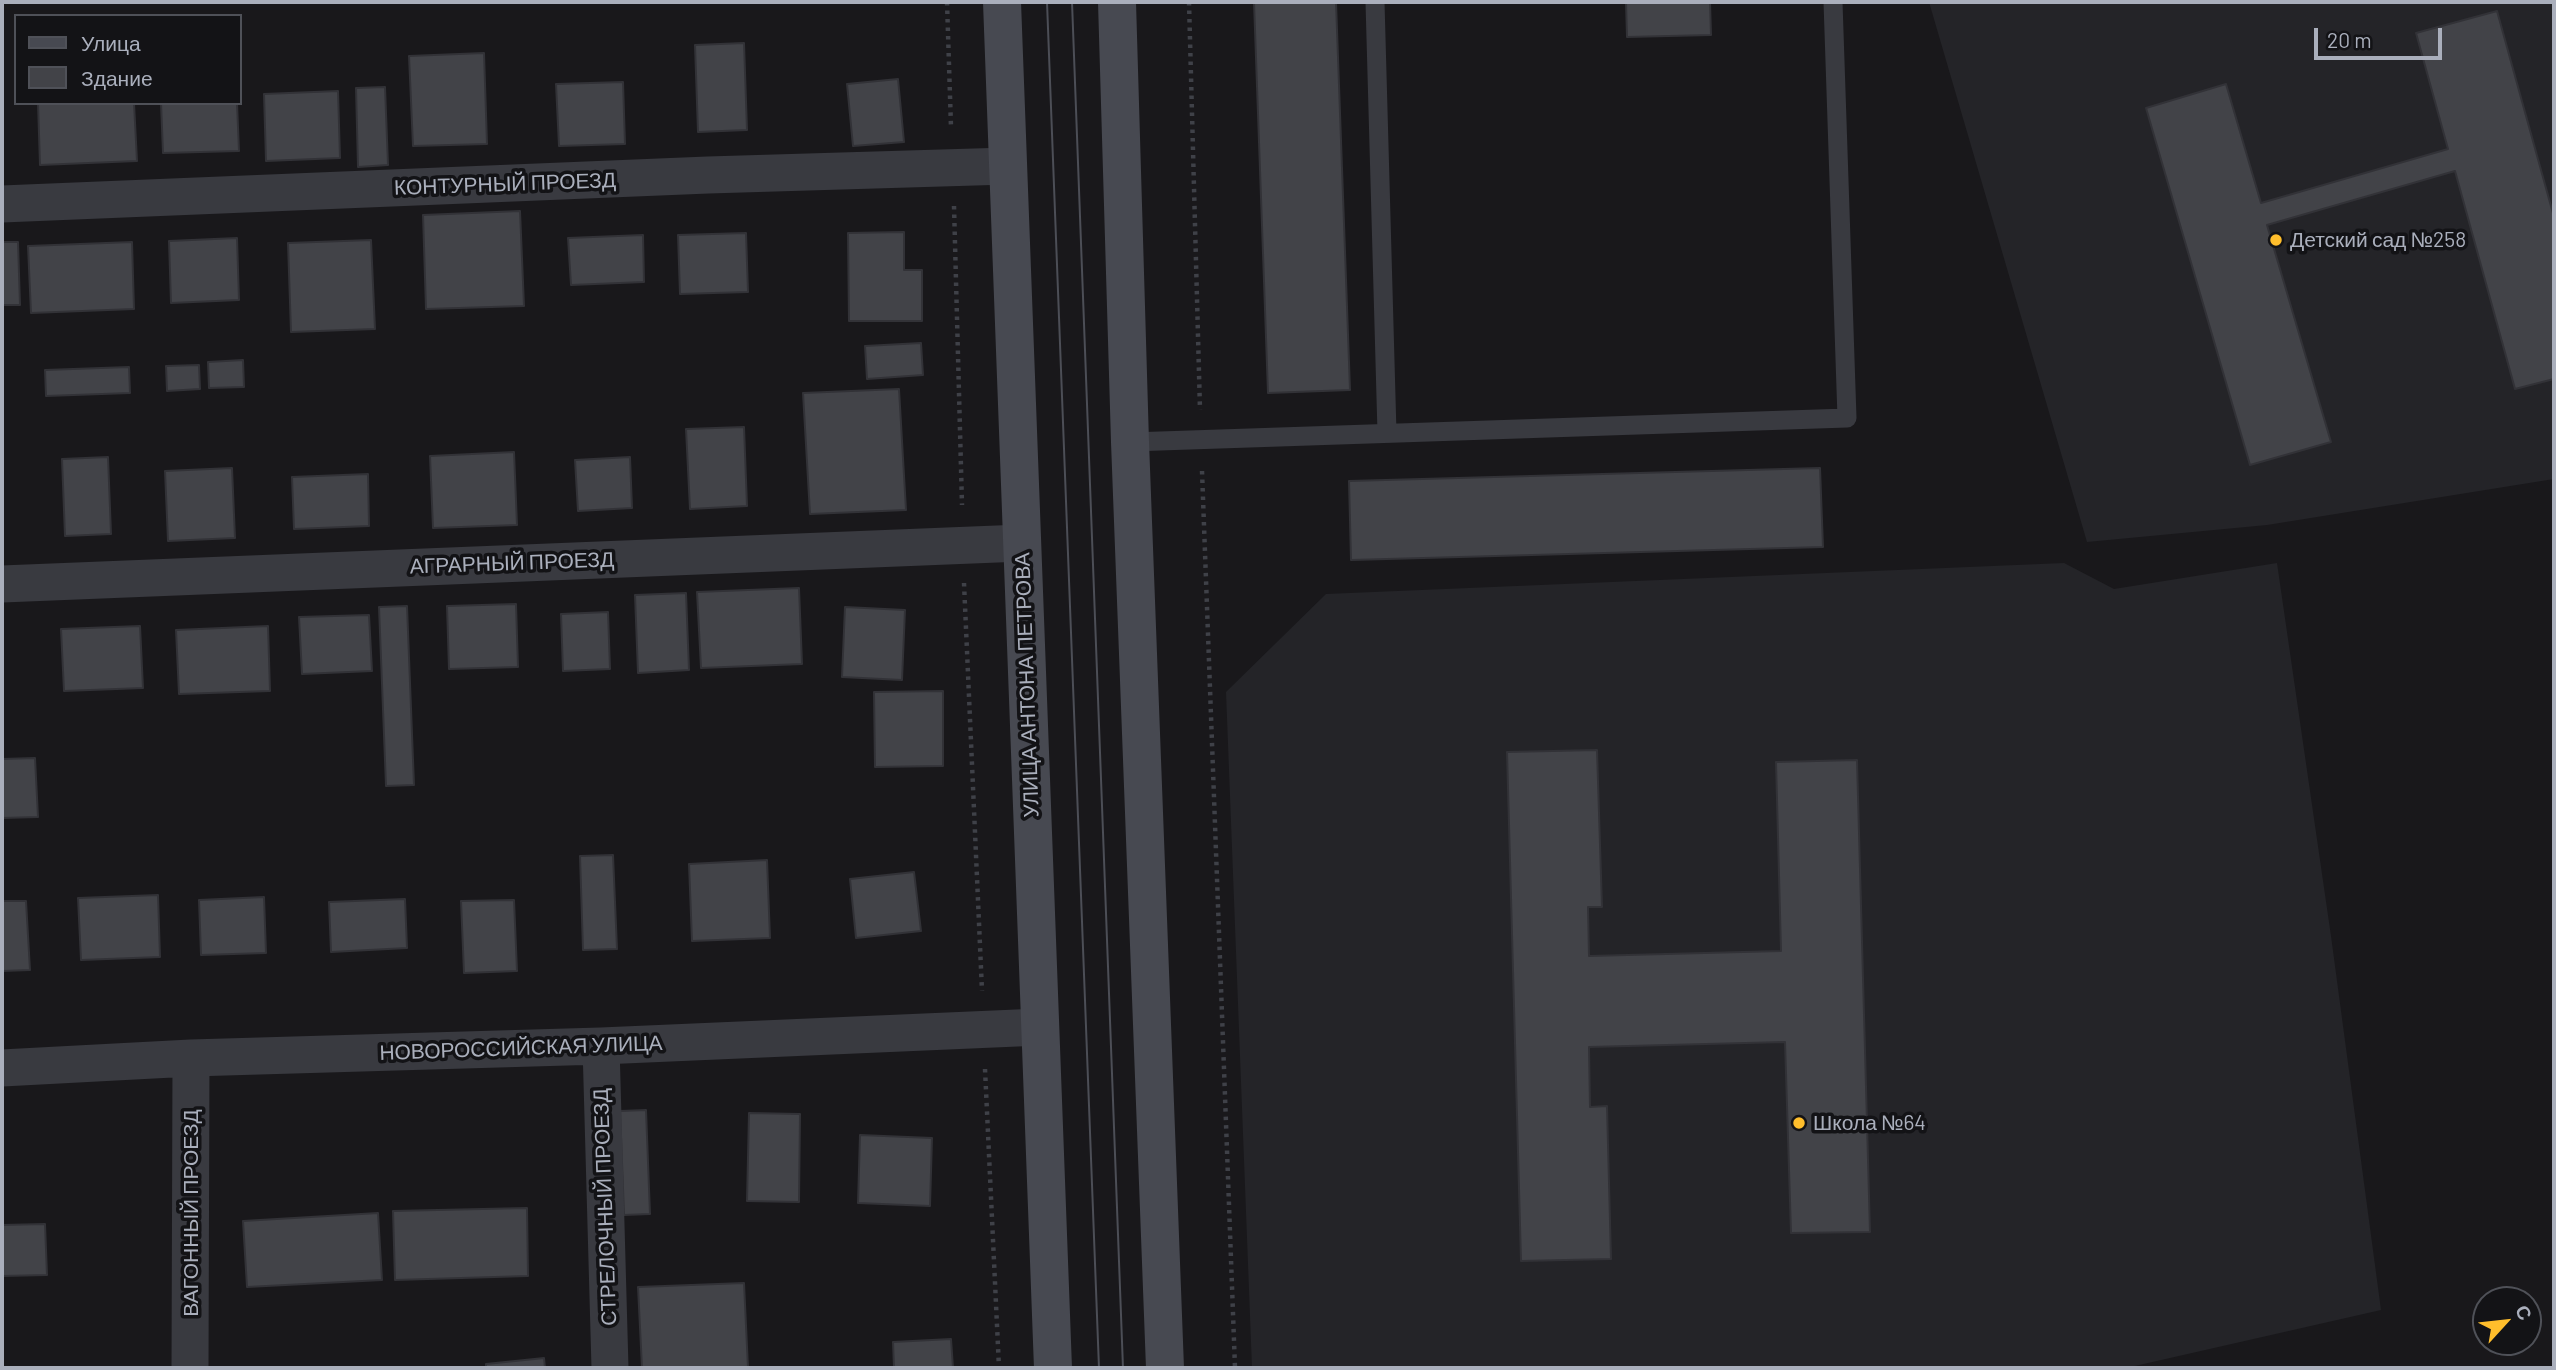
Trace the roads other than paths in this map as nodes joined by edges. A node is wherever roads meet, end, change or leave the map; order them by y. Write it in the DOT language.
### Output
graph roads {
  1 [pos="1002,2"];
  2 [pos="1117,2"];
  3 [pos="1375,2"];
  4 [pos="1833,2"];
  5 [pos="1008,166"];
  6 [pos="2,204"];
  7 [pos="1387,433"];
  8 [pos="1130,442"];
  9 [pos="1022,543"];
  10 [pos="2,584"];
  11 [pos="1040,1027"];
  12 [pos="601,1046"];
  13 [pos="191,1058"];
  14 [pos="2,1068"];
  15 [pos="190,1368"];
  16 [pos="610,1368"];
  17 [pos="1053,1368"];
  18 [pos="1165,1368"];
  1 -- 5 [label="main road, УЛИЦА АНТОНА ПЕТРОВА"];
  2 -- 8 [label="main road"];
  3 -- 7 [label="lane"];
  4 -- 7 [label="lane"];
  5 -- 6 [label="street, КОНТУРНЫЙ ПРОЕЗД"];
  5 -- 9 [label="main road, УЛИЦА АНТОНА ПЕТРОВА"];
  7 -- 8 [label="lane"];
  8 -- 18 [label="main road"];
  9 -- 10 [label="street, АГРАРНЫЙ ПРОЕЗД"];
  9 -- 11 [label="main road, УЛИЦА АНТОНА ПЕТРОВА"];
  11 -- 12 [label="street, НОВОРОССИЙСКАЯ УЛИЦА"];
  11 -- 17 [label="main road, УЛИЦА АНТОНА ПЕТРОВА"];
  12 -- 13 [label="street, НОВОРОССИЙСКАЯ УЛИЦА"];
  12 -- 16 [label="street, СТРЕЛОЧНЫЙ ПРОЕЗД"];
  13 -- 14 [label="street, НОВОРОССИЙСКАЯ УЛИЦА"];
  13 -- 15 [label="street, ВАГОННЫЙ ПРОЕЗД"];
}
